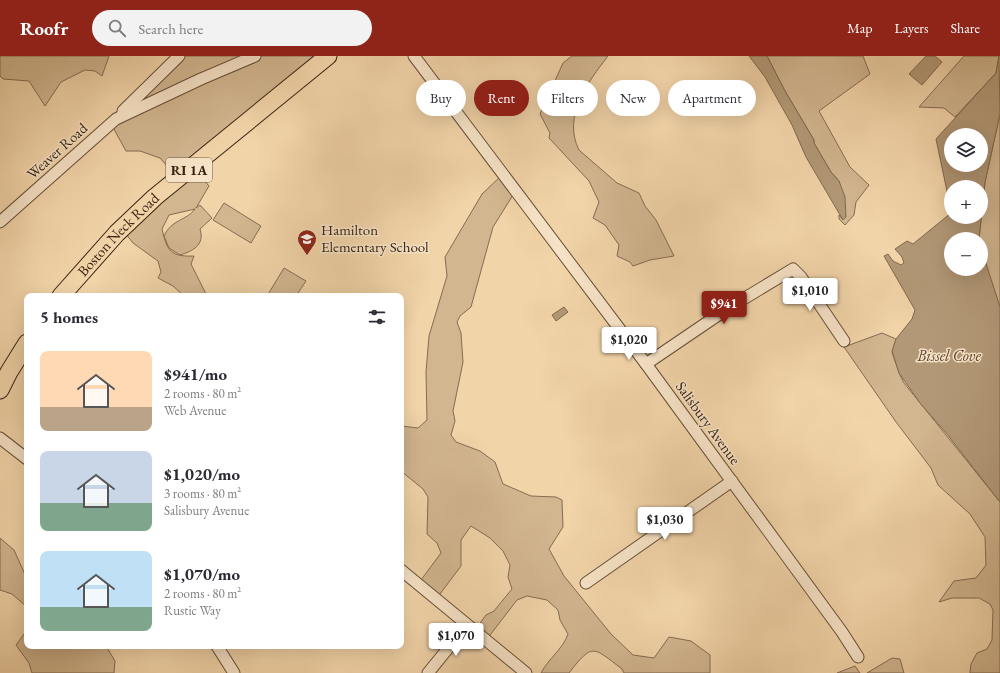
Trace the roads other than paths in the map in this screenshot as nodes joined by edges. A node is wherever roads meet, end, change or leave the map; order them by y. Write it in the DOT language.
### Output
graph roads {
  1 [pos="180,56"];
  2 [pos="255,56"];
  3 [pos="328,56"];
  4 [pos="414,56"];
  5 [pos="116,119"];
  6 [pos="0,222"];
  7 [pos="64,293"];
  8 [pos="844,341"];
  9 [pos="24,348"];
  10 [pos="646,364"];
  11 [pos="0,390"];
  12 [pos="0,438"];
  13 [pos="24,457"];
  14 [pos="732,480"];
  15 [pos="404,572"];
  16 [pos="586,583"];
  17 [pos="467,625"];
  18 [pos="219,649"];
  19 [pos="858,658"];
  20 [pos="234,673"];
  21 [pos="428,673"];
  22 [pos="526,673"];
  1 -- 5 [label="street, Weaver Road"];
  2 -- 5 [label="street, Weaver Road"];
  3 -- 7 [label="main road, Boston Neck Road / RI 1A"];
  4 -- 10 [label="street, Salisbury Avenue"];
  5 -- 6 [label="street, Weaver Road"];
  8 -- 10 [label="street"];
  9 -- 11 [label="main road"];
  10 -- 14 [label="street, Salisbury Avenue"];
  12 -- 13 [label="street"];
  14 -- 16 [label="street"];
  14 -- 19 [label="street, Salisbury Avenue"];
  15 -- 17 [label="street"];
  17 -- 21 [label="street"];
  17 -- 22 [label="street"];
  18 -- 20 [label="street"];
}
